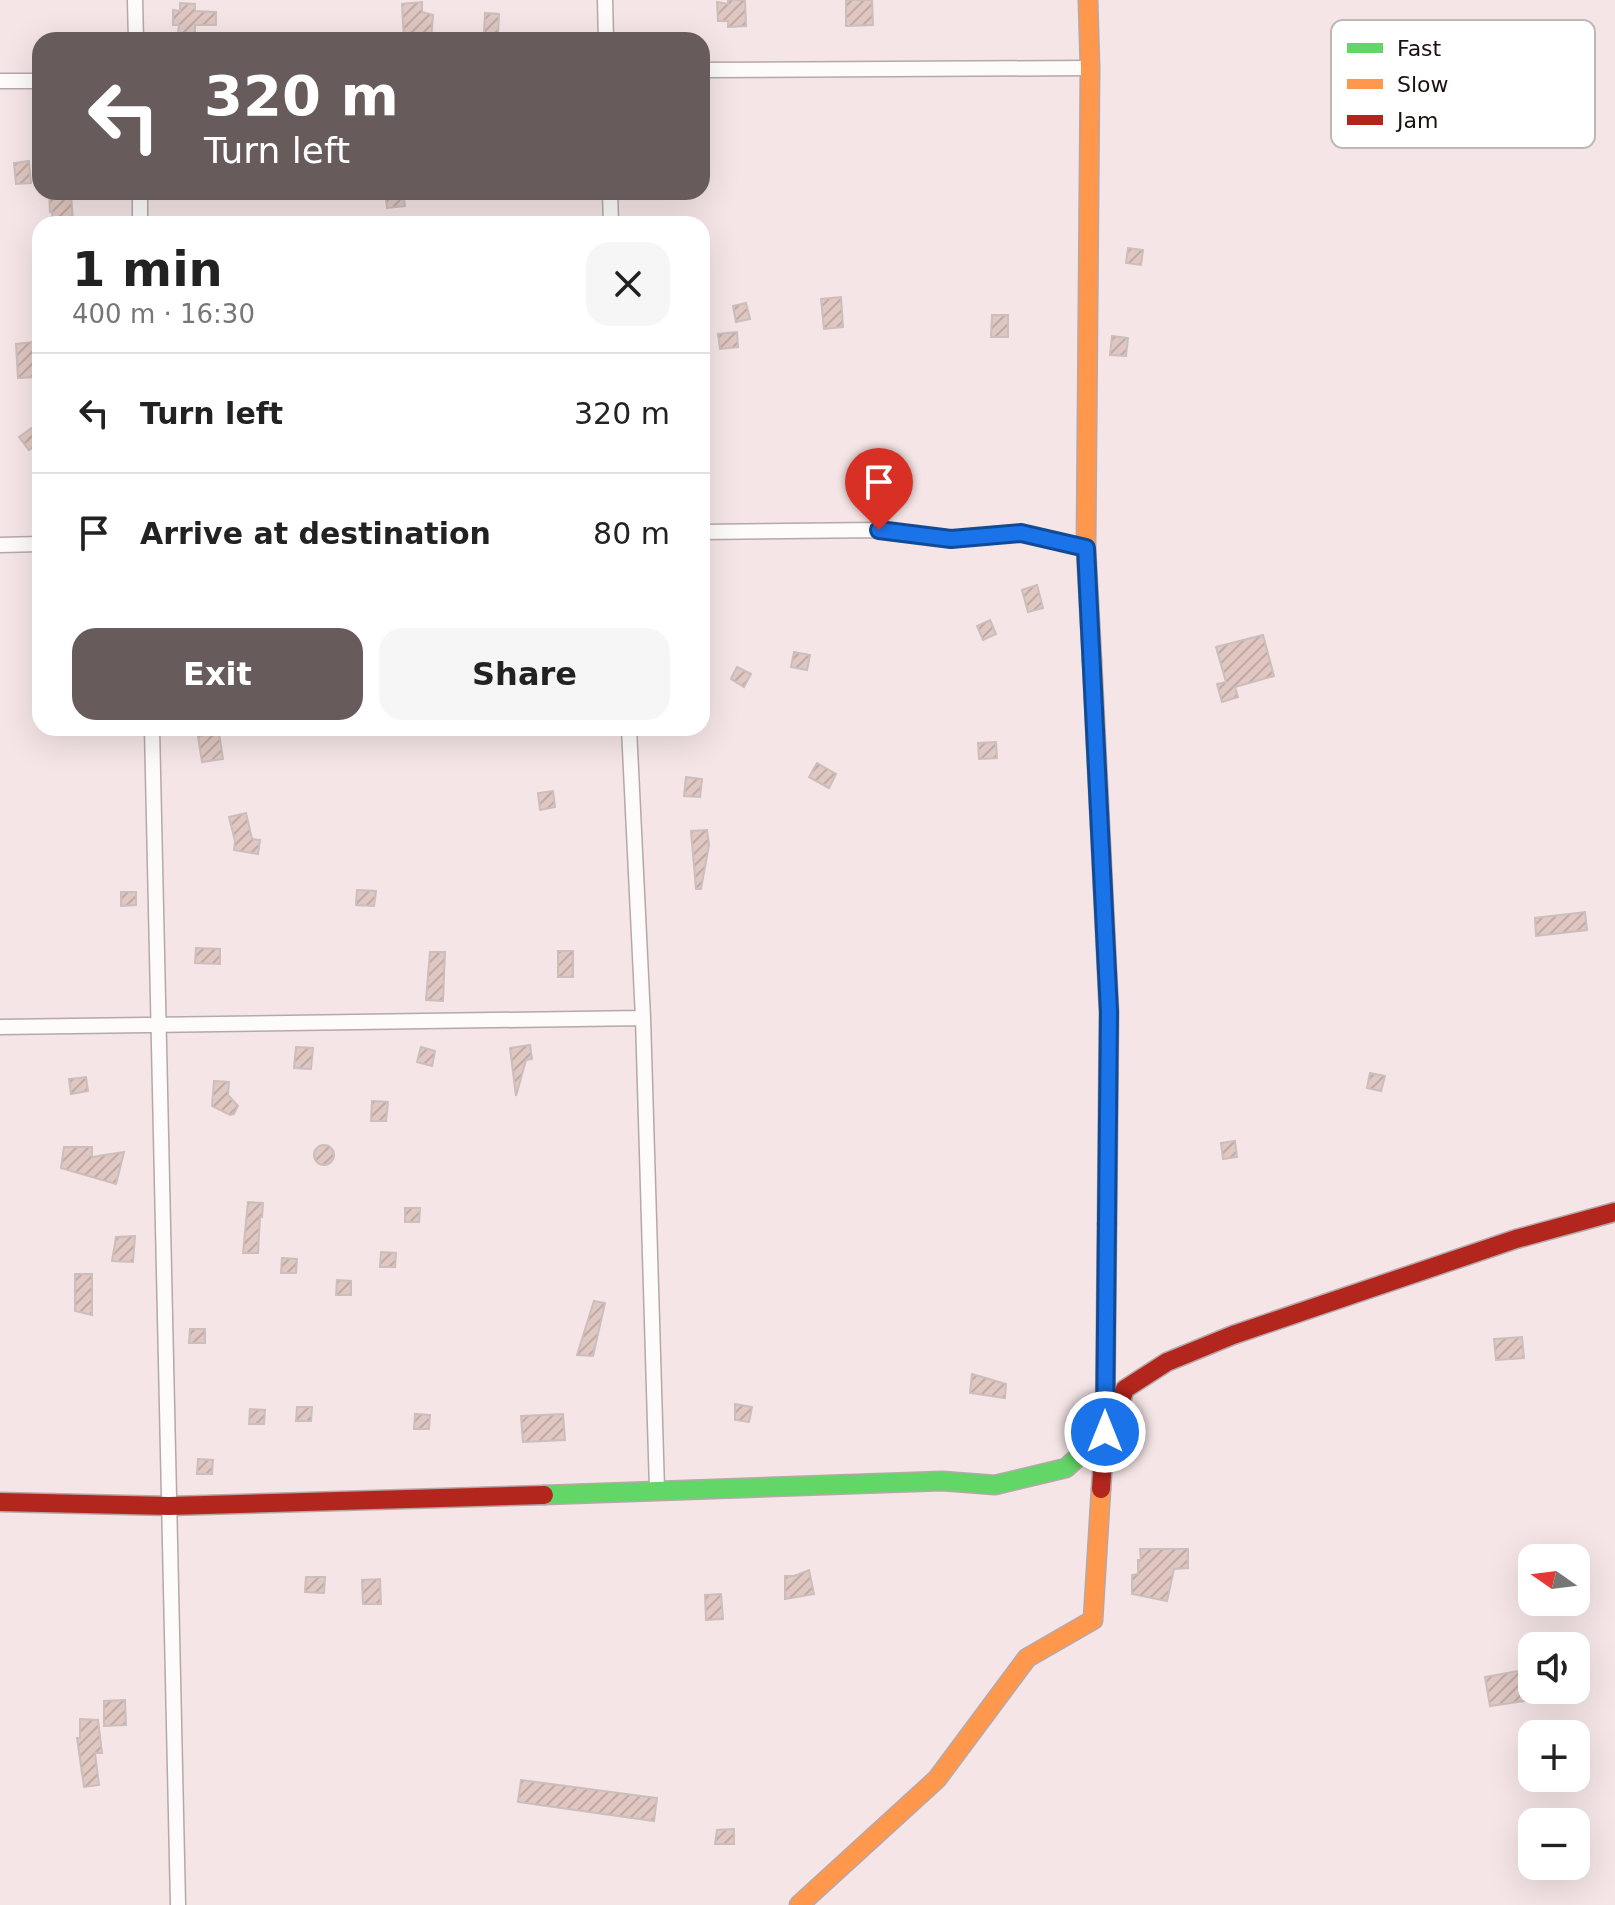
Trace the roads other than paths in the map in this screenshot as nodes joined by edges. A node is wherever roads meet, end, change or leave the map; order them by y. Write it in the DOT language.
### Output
graph roads {
  1 [pos="135,0"];
  2 [pos="605,0"];
  3 [pos="1088,0"];
  4 [pos="136,32"];
  5 [pos="606,32"];
  6 [pos="1090,68"];
  7 [pos="710,70"];
  8 [pos="0,81"];
  9 [pos="32,81"];
  10 [pos="710,532"];
  11 [pos="32,544"];
  12 [pos="0,545"];
  13 [pos="1086,548"];
  14 [pos="152,736"];
  15 [pos="629,736"];
  16 [pos="643,1018"];
  17 [pos="158,1025"];
  18 [pos="0,1027"];
  19 [pos="1615,1212"];
  20 [pos="1105,1432"];
  21 [pos="657,1490"];
  22 [pos="0,1502"];
  23 [pos="169,1506"];
  24 [pos="178,1905"];
  25 [pos="799,1905"];
  1 -- 4 [label="street"];
  2 -- 5 [label="street"];
  3 -- 6 [label="street"];
  6 -- 7 [label="street"];
  6 -- 13 [label="street"];
  8 -- 9 [label="street"];
  10 -- 13 [label="street"];
  11 -- 12 [label="street"];
  13 -- 20 [label="street"];
  14 -- 17 [label="street"];
  15 -- 16 [label="street"];
  16 -- 17 [label="street"];
  16 -- 21 [label="street"];
  17 -- 18 [label="street"];
  17 -- 23 [label="street"];
  19 -- 20 [label="street"];
  20 -- 21 [label="street"];
  20 -- 25 [label="street"];
  21 -- 23 [label="street"];
  22 -- 23 [label="street"];
  23 -- 24 [label="street"];
}
